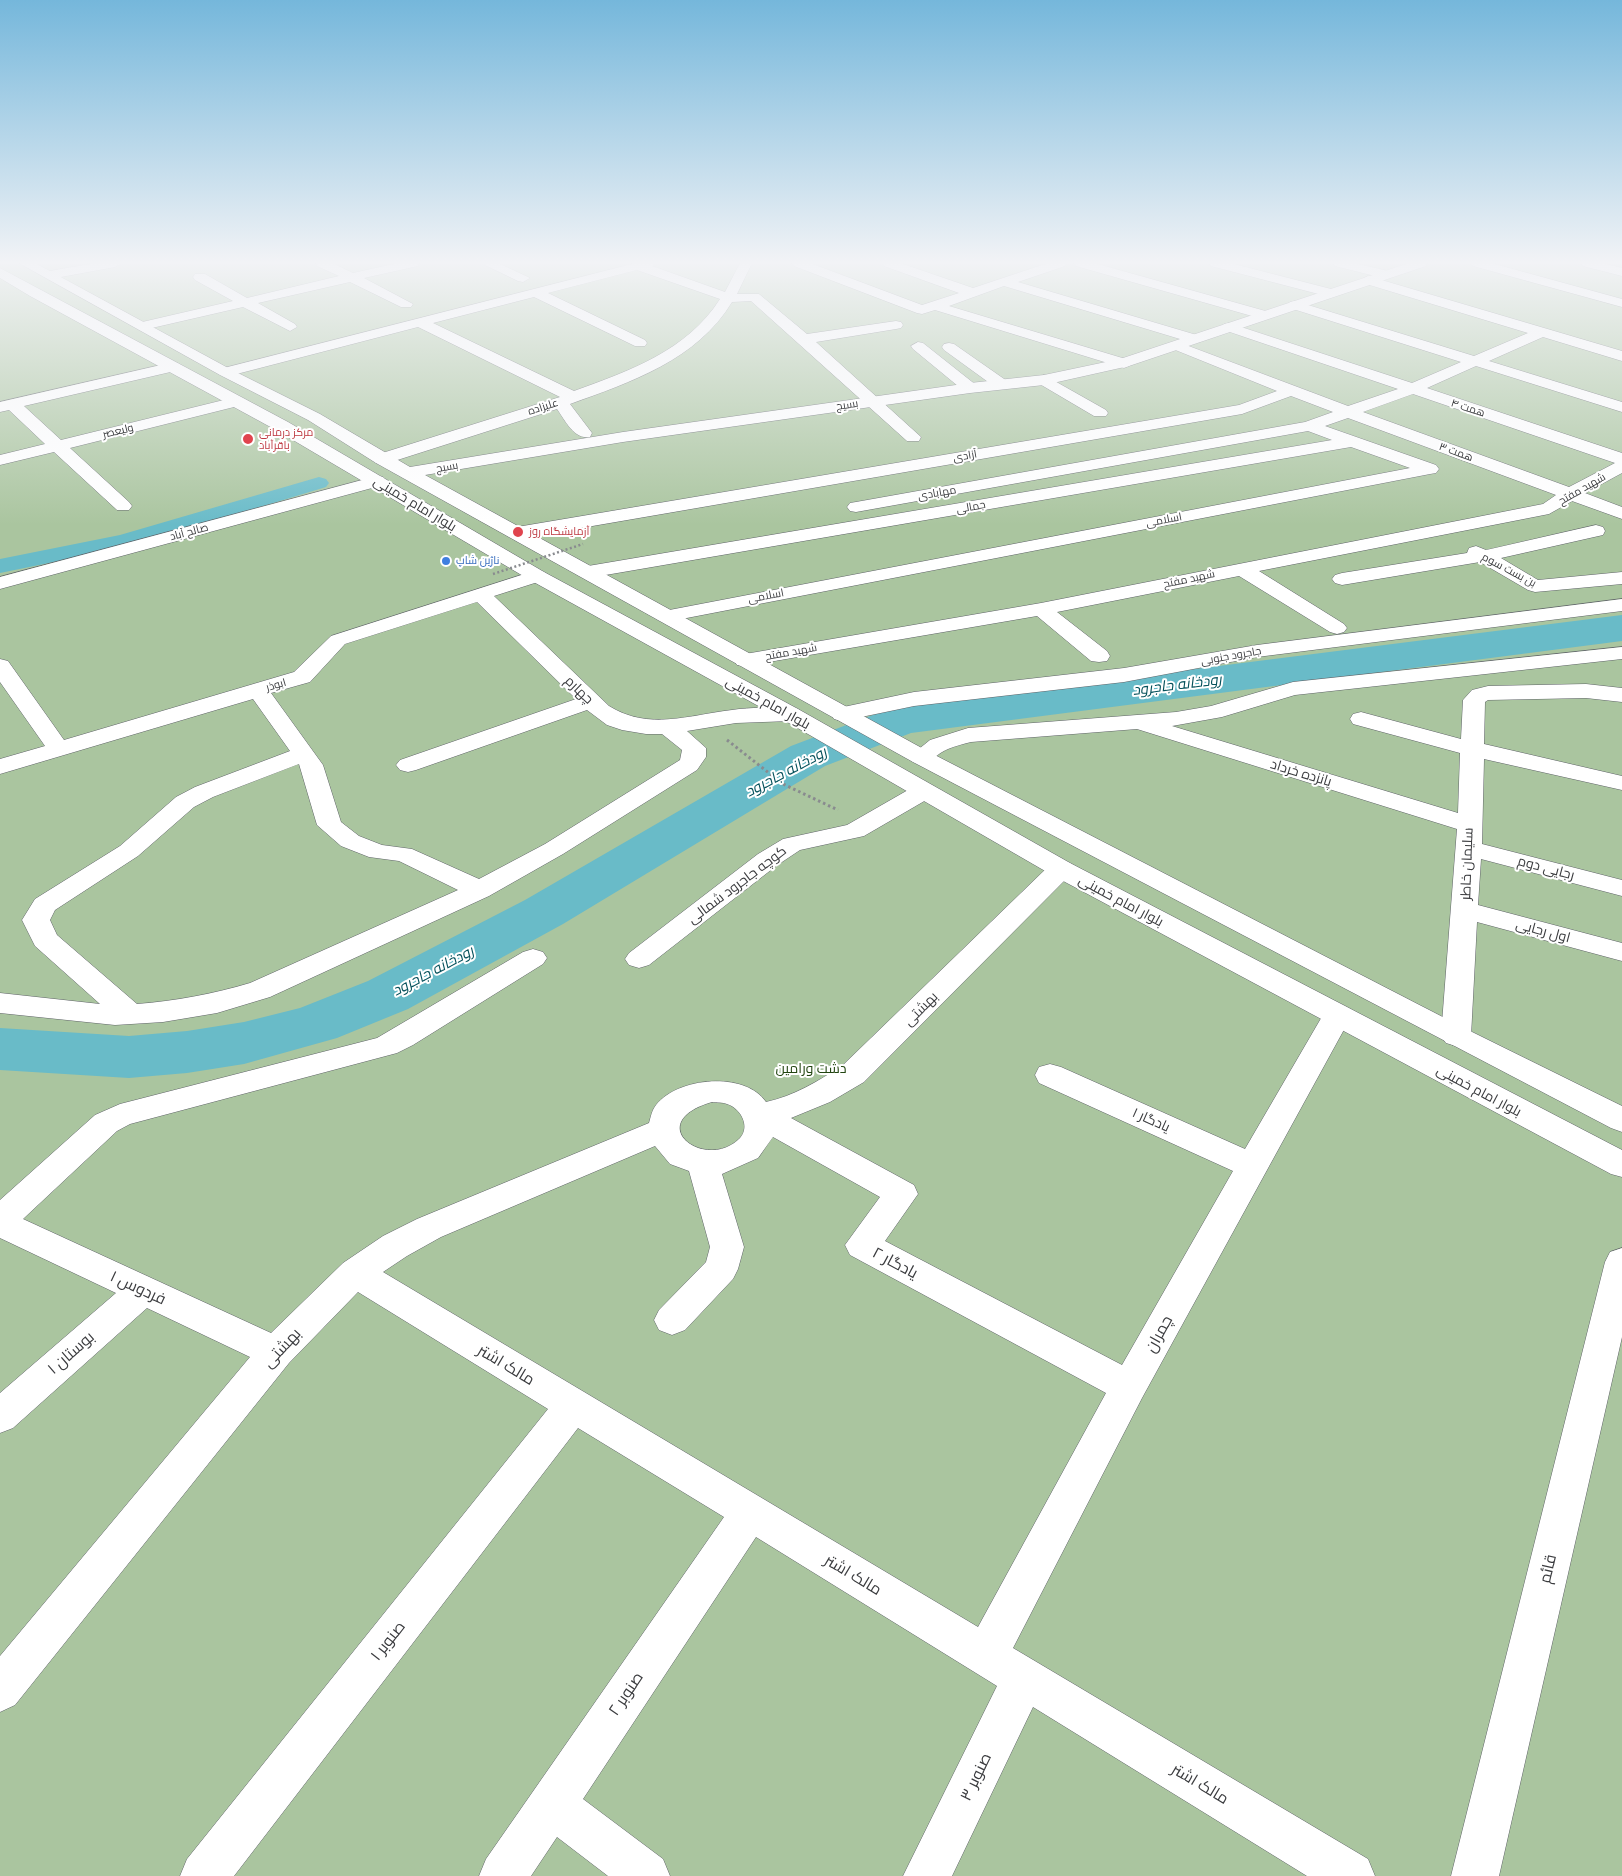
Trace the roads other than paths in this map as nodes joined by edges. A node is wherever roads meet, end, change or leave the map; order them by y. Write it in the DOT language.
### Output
graph roads {
  1 [pos="143,351"];
  2 [pos="187,351"];
  3 [pos="309,351"];
  4 [pos="474,351"];
  5 [pos="677,351"];
  6 [pos="817,351"];
  7 [pos="924,351"];
  8 [pos="954,351"];
  9 [pos="1080,351"];
  10 [pos="1164,351"];
  11 [pos="1189,351"];
  12 [pos="1299,351"];
  13 [pos="1445,351"];
  14 [pos="1498,351"];
  15 [pos="1604,351"];
  16 [pos="1622,356"];
  17 [pos="1476,360"];
  18 [pos="1124,363"];
  19 [pos="174,367"];
  20 [pos="225,372"];
  21 [pos="1044,380"];
  22 [pos="1001,384"];
  23 [pos="970,388"];
  24 [pos="1412,389"];
  25 [pos="1291,391"];
  26 [pos="567,400"];
  27 [pos="873,401"];
  28 [pos="236,402"];
  29 [pos="6,405"];
  30 [pos="1622,407"];
  31 [pos="1100,413"];
  32 [pos="1350,413"];
  33 [pos="1309,426"];
  34 [pos="584,433"];
  35 [pos="912,437"];
  36 [pos="1353,442"];
  37 [pos="57,445"];
  38 [pos="382,459"];
  39 [pos="1622,459"];
  40 [pos="0,460"];
  41 [pos="1622,466"];
  42 [pos="408,473"];
  43 [pos="377,481"];
  44 [pos="1570,494"];
  45 [pos="123,506"];
  46 [pos="839,510"];
  47 [pos="1622,513"];
  48 [pos="1432,530"];
  49 [pos="1596,531"];
  50 [pos="516,533"];
  51 [pos="712,533"];
  52 [pos="1484,556"];
  53 [pos="565,560"];
  54 [pos="1240,568"];
  55 [pos="588,572"];
  56 [pos="537,576"];
  57 [pos="1622,578"];
  58 [pos="2,579"];
  59 [pos="1342,579"];
  60 [pos="480,594"];
  61 [pos="1622,605"];
  62 [pos="1041,609"];
  63 [pos="666,616"];
  64 [pos="1337,628"];
  65 [pos="1622,653"];
  66 [pos="1099,656"];
  67 [pos="745,660"];
  68 [pos="0,666"];
  69 [pos="258,690"];
  70 [pos="1622,695"];
  71 [pos="591,701"];
  72 [pos="834,709"];
  73 [pos="790,714"];
  74 [pos="1361,719"];
  75 [pos="1134,722"];
  76 [pos="668,726"];
  77 [pos="58,748"];
  78 [pos="1473,749"];
  79 [pos="304,754"];
  80 [pos="921,756"];
  81 [pos="408,765"];
  82 [pos="0,767"];
  83 [pos="1622,783"];
  84 [pos="924,791"];
  85 [pos="1469,836"];
  86 [pos="1061,869"];
  87 [pos="1622,888"];
  88 [pos="480,890"];
  89 [pos="1465,910"];
  90 [pos="1622,952"];
  91 [pos="533,958"];
  92 [pos="639,959"];
  93 [pos="0,1003"];
  94 [pos="130,1014"];
  95 [pos="1338,1015"];
  96 [pos="1456,1036"];
  97 [pos="1050,1075"];
  98 [pos="759,1115"];
  99 [pos="1622,1120"];
  100 [pos="662,1130"];
  101 [pos="703,1163"];
  102 [pos="1622,1165"];
  103 [pos="1252,1166"];
  104 [pos="0,1222"];
  105 [pos="1622,1262"];
  106 [pos="355,1273"];
  107 [pos="143,1290"];
  108 [pos="672,1320"];
  109 [pos="276,1352"];
  110 [pos="1129,1387"];
  111 [pos="573,1406"];
  112 [pos="0,1416"];
  113 [pos="750,1512"];
  114 [pos="986,1655"];
  115 [pos="1024,1678"];
  116 [pos="0,1690"];
  117 [pos="552,1804"];
  118 [pos="204,1876"];
  119 [pos="502,1876"];
  120 [pos="646,1876"];
  121 [pos="927,1876"];
  122 [pos="1352,1876"];
  123 [pos="1475,1876"];
  1 -- 19 [label="street, بلوار امام خمینی"];
  2 -- 20 [label="street, بلوار امام خمینی"];
  3 -- 20 [label="street"];
  4 -- 26 [label="street"];
  5 -- 26 [label="street, علیزاده"];
  6 -- 27 [label="street"];
  7 -- 23 [label="street"];
  8 -- 22 [label="street"];
  9 -- 18 [label="street"];
  10 -- 18 [label="street, بسیج"];
  11 -- 25 [label="street"];
  12 -- 24 [label="street, همت ۴"];
  13 -- 17 [label="street"];
  14 -- 17 [label="street"];
  15 -- 16 [label="street"];
  17 -- 24 [label="street"];
  17 -- 30 [label="street"];
  18 -- 21 [label="street, بسیج"];
  19 -- 28 [label="street, بلوار امام خمینی"];
  19 -- 29 [label="street"];
  20 -- 38 [label="street, بلوار امام خمینی"];
  21 -- 22 [label="street, بسیج"];
  21 -- 31 [label="street"];
  22 -- 23 [label="street, بسیج"];
  23 -- 27 [label="street, بسیج"];
  24 -- 32 [label="street"];
  24 -- 39 [label="street, همت ۴"];
  25 -- 32 [label="street, همت ۳"];
  25 -- 50 [label="street, آزادی"];
  26 -- 34 [label="street"];
  26 -- 38 [label="street, علیزاده"];
  27 -- 35 [label="street"];
  27 -- 42 [label="street, بسیج"];
  28 -- 37 [label="street, ولیعصر"];
  28 -- 43 [label="street, بلوار امام خمینی"];
  29 -- 37 [label="street"];
  32 -- 33 [label="street"];
  32 -- 44 [label="street, همت ۳"];
  33 -- 36 [label="street, اسلامی"];
  33 -- 46 [label="street, مهابادی"];
  36 -- 55 [label="street, جمالی"];
  36 -- 63 [label="street, اسلامی"];
  37 -- 40 [label="street, ولیعصر"];
  37 -- 45 [label="street"];
  38 -- 42 [label="street, بلوار امام خمینی"];
  41 -- 44 [label="street, شهید مفتح"];
  42 -- 50 [label="street, بلوار امام خمینی"];
  43 -- 56 [label="street, بلوار امام خمینی"];
  43 -- 58 [label="street, صالح آباد"];
  44 -- 47 [label="street, همت ۳"];
  44 -- 48 [label="street, شهید مفتح"];
  48 -- 52 [label="street, بن بست سوم"];
  48 -- 54 [label="street, شهید مفتح"];
  49 -- 52 [label="street"];
  50 -- 53 [label="street, بلوار امام خمینی"];
  51 -- 53 [label="street"];
  52 -- 57 [label="street, بن بست سوم"];
  52 -- 59 [label="street"];
  53 -- 55 [label="street, بلوار امام خمینی"];
  54 -- 62 [label="street, شهید مفتح"];
  54 -- 64 [label="street"];
  55 -- 63 [label="street, بلوار امام خمینی"];
  56 -- 60 [label="street, ابوذر"];
  56 -- 73 [label="street, بلوار امام خمینی"];
  60 -- 69 [label="street, ابوذر"];
  60 -- 71 [label="street, چهارم"];
  61 -- 72 [label="street, جاجرود جنوبی"];
  62 -- 66 [label="street"];
  62 -- 67 [label="street, شهید مفتح"];
  63 -- 67 [label="street, بلوار امام خمینی"];
  65 -- 75 [label="street"];
  67 -- 72 [label="street, بلوار امام خمینی"];
  68 -- 77 [label="street"];
  69 -- 77 [label="street, ابوذر"];
  69 -- 79 [label="street"];
  70 -- 78 [label="street, سلیمان خاطر"];
  71 -- 76 [label="street, چهارم"];
  71 -- 81 [label="street"];
  72 -- 80 [label="street, بلوار امام خمینی"];
  73 -- 76 [label="street, چهارم"];
  73 -- 84 [label="street, بلوار امام خمینی"];
  74 -- 78 [label="street"];
  75 -- 80 [label="street"];
  75 -- 85 [label="street, پانزده خرداد"];
  76 -- 88 [label="street"];
  77 -- 82 [label="street, ابوذر"];
  78 -- 83 [label="street"];
  78 -- 85 [label="street, سلیمان خاطر"];
  79 -- 88 [label="street"];
  79 -- 94 [label="street"];
  80 -- 96 [label="street, بلوار امام خمینی"];
  84 -- 86 [label="street, بلوار امام خمینی"];
  84 -- 92 [label="street, کوچه جاجرود شمالی"];
  85 -- 87 [label="street, رجایی دوم"];
  85 -- 89 [label="street, سلیمان خاطر"];
  86 -- 95 [label="street, بلوار امام خمینی"];
  86 -- 98 [label="street, بهشتی"];
  88 -- 94 [label="street"];
  89 -- 90 [label="street, اول رجایی"];
  89 -- 96 [label="street, سلیمان خاطر"];
  91 -- 104 [label="street"];
  93 -- 94 [label="street"];
  95 -- 102 [label="street, بلوار امام خمینی"];
  95 -- 103 [label="street, چمران"];
  96 -- 99 [label="street, بلوار امام خمینی"];
  97 -- 103 [label="street, یادگار ۱"];
  98 -- 100 [label="street"];
  98 -- 101 [label="street"];
  98 -- 110 [label="street, یادگار ۲"];
  100 -- 101 [label="street"];
  100 -- 106 [label="street, بهشتی"];
  101 -- 108 [label="street"];
  103 -- 110 [label="street, چمران"];
  104 -- 107 [label="street, فردوس ۱"];
  105 -- 123 [label="street, قائم"];
  106 -- 109 [label="street, بهشتی"];
  106 -- 111 [label="street, مالک اشتر"];
  107 -- 109 [label="street, فردوس ۱"];
  107 -- 112 [label="street, بوستان ۱"];
  109 -- 116 [label="street, بهشتی"];
  110 -- 114 [label="street, چمران"];
  111 -- 113 [label="street, مالک اشتر"];
  111 -- 118 [label="street, صنوبر ۱"];
  113 -- 114 [label="street, مالک اشتر"];
  113 -- 117 [label="street, صنوبر ۲"];
  114 -- 115 [label="street, مالک اشتر"];
  115 -- 121 [label="street, صنوبر ۳"];
  115 -- 122 [label="street, مالک اشتر"];
  117 -- 119 [label="street, صنوبر ۲"];
  117 -- 120 [label="street"];
}
